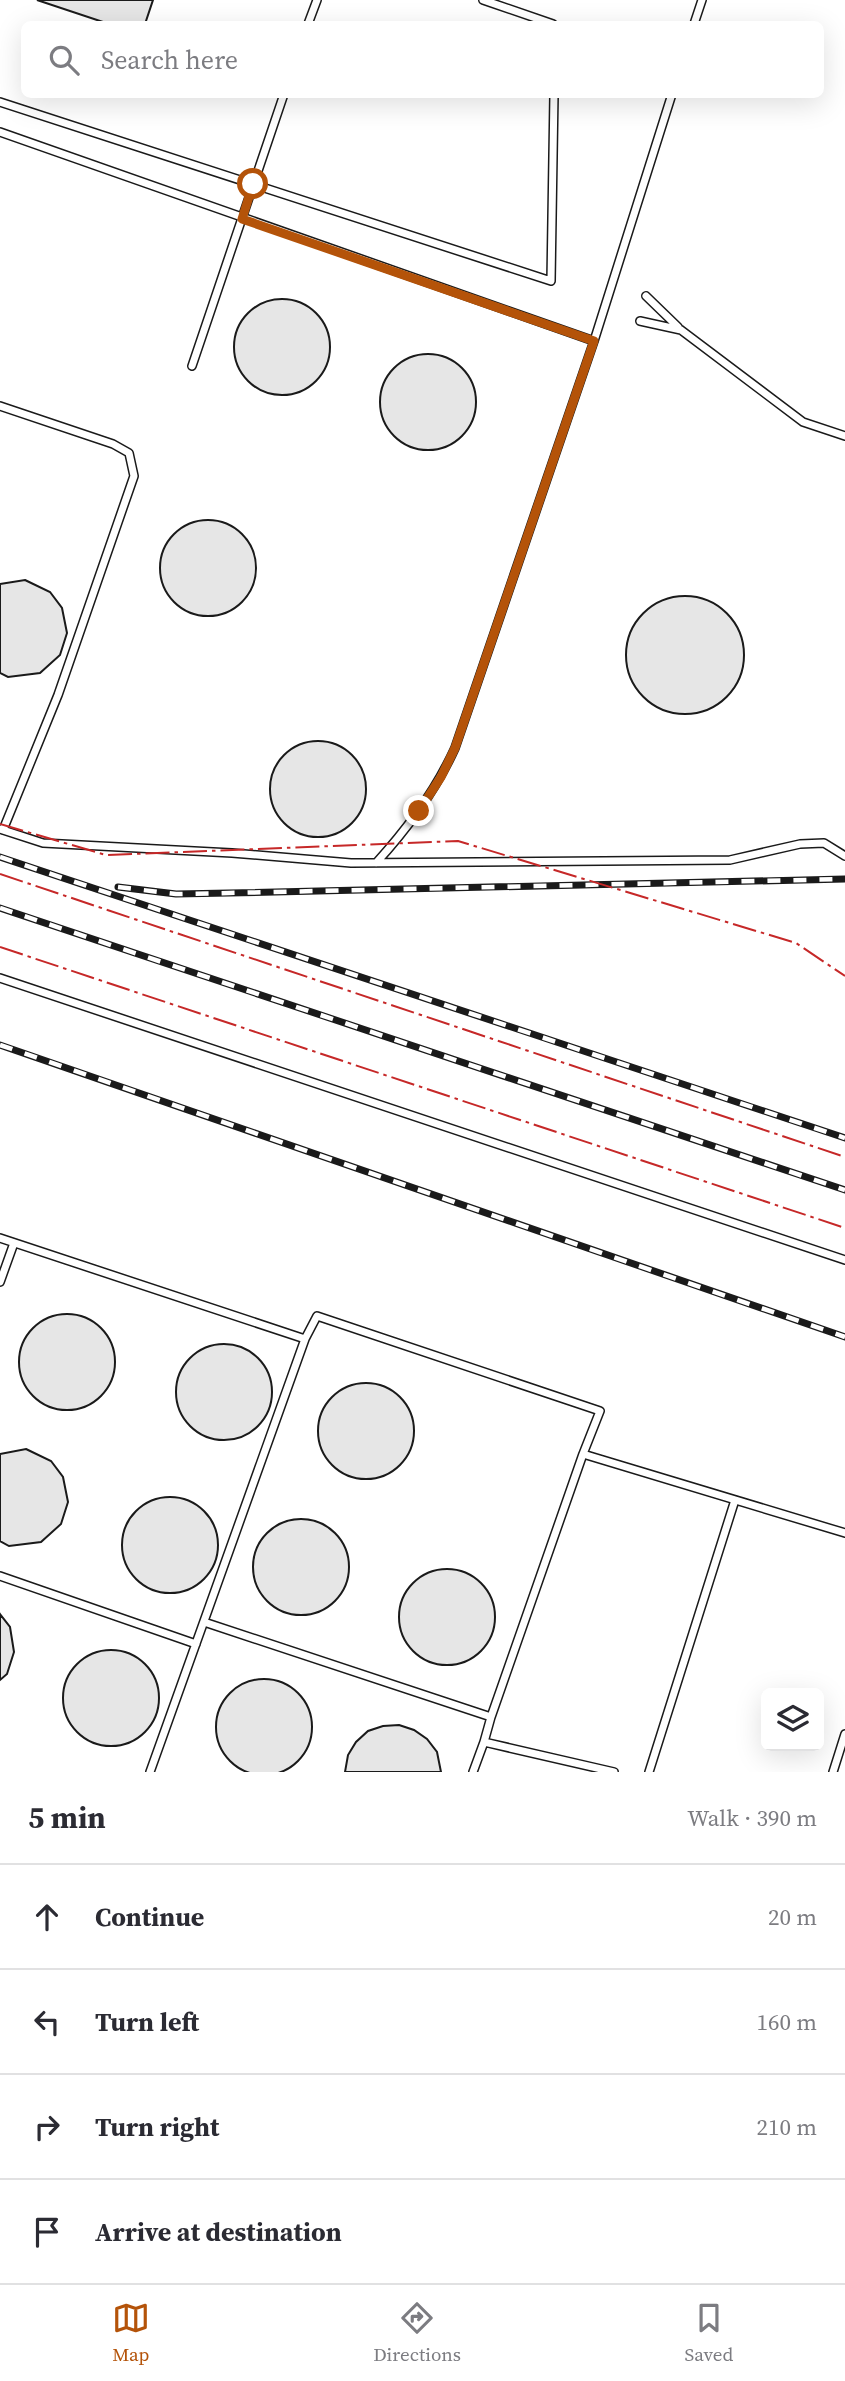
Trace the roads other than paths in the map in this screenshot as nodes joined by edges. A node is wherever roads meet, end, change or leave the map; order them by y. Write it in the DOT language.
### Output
graph roads {
  1 [pos="317,0"];
  2 [pos="482,0"];
  3 [pos="702,0"];
  4 [pos="309,21"];
  5 [pos="544,21"];
  6 [pos="695,21"];
  7 [pos="283,98"];
  8 [pos="554,98"];
  9 [pos="671,98"];
  10 [pos="0,102"];
  11 [pos="0,132"];
  12 [pos="253,184"];
  13 [pos="242,219"];
  14 [pos="646,296"];
  15 [pos="639,321"];
  16 [pos="681,330"];
  17 [pos="594,341"];
  18 [pos="192,366"];
  19 [pos="0,406"];
  20 [pos="845,436"];
  21 [pos="2,829"];
  22 [pos="845,856"];
  23 [pos="376,863"];
  24 [pos="0,978"];
  25 [pos="0,1238"];
  26 [pos="14,1243"];
  27 [pos="845,1260"];
  28 [pos="0,1282"];
  29 [pos="305,1339"];
  30 [pos="583,1454"];
  31 [pos="735,1500"];
  32 [pos="845,1533"];
  33 [pos="0,1576"];
  34 [pos="204,1622"];
  35 [pos="196,1644"];
  36 [pos="491,1717"];
  37 [pos="845,1734"];
  38 [pos="484,1742"];
  39 [pos="150,1772"];
  40 [pos="473,1772"];
  41 [pos="614,1772"];
  42 [pos="649,1772"];
  43 [pos="833,1772"];
  1 -- 4 [label="lane"];
  2 -- 5 [label="lane"];
  3 -- 6 [label="lane"];
  7 -- 12 [label="lane"];
  8 -- 12 [label="lane"];
  9 -- 17 [label="lane"];
  10 -- 12 [label="lane"];
  11 -- 13 [label="lane"];
  12 -- 13 [label="lane"];
  13 -- 17 [label="lane"];
  13 -- 18 [label="lane"];
  14 -- 16 [label="lane"];
  15 -- 16 [label="lane"];
  16 -- 20 [label="lane"];
  17 -- 23 [label="lane"];
  19 -- 21 [label="lane"];
  21 -- 23 [label="lane"];
  22 -- 23 [label="lane"];
  24 -- 27 [label="lane"];
  25 -- 26 [label="lane"];
  26 -- 28 [label="lane"];
  26 -- 29 [label="lane"];
  29 -- 30 [label="lane"];
  29 -- 34 [label="lane"];
  30 -- 31 [label="lane"];
  30 -- 36 [label="lane"];
  31 -- 32 [label="lane"];
  31 -- 42 [label="lane"];
  33 -- 35 [label="lane"];
  34 -- 35 [label="lane"];
  34 -- 36 [label="lane"];
  35 -- 39 [label="lane"];
  36 -- 38 [label="lane"];
  37 -- 43 [label="lane"];
  38 -- 40 [label="lane"];
  38 -- 41 [label="lane"];
}
